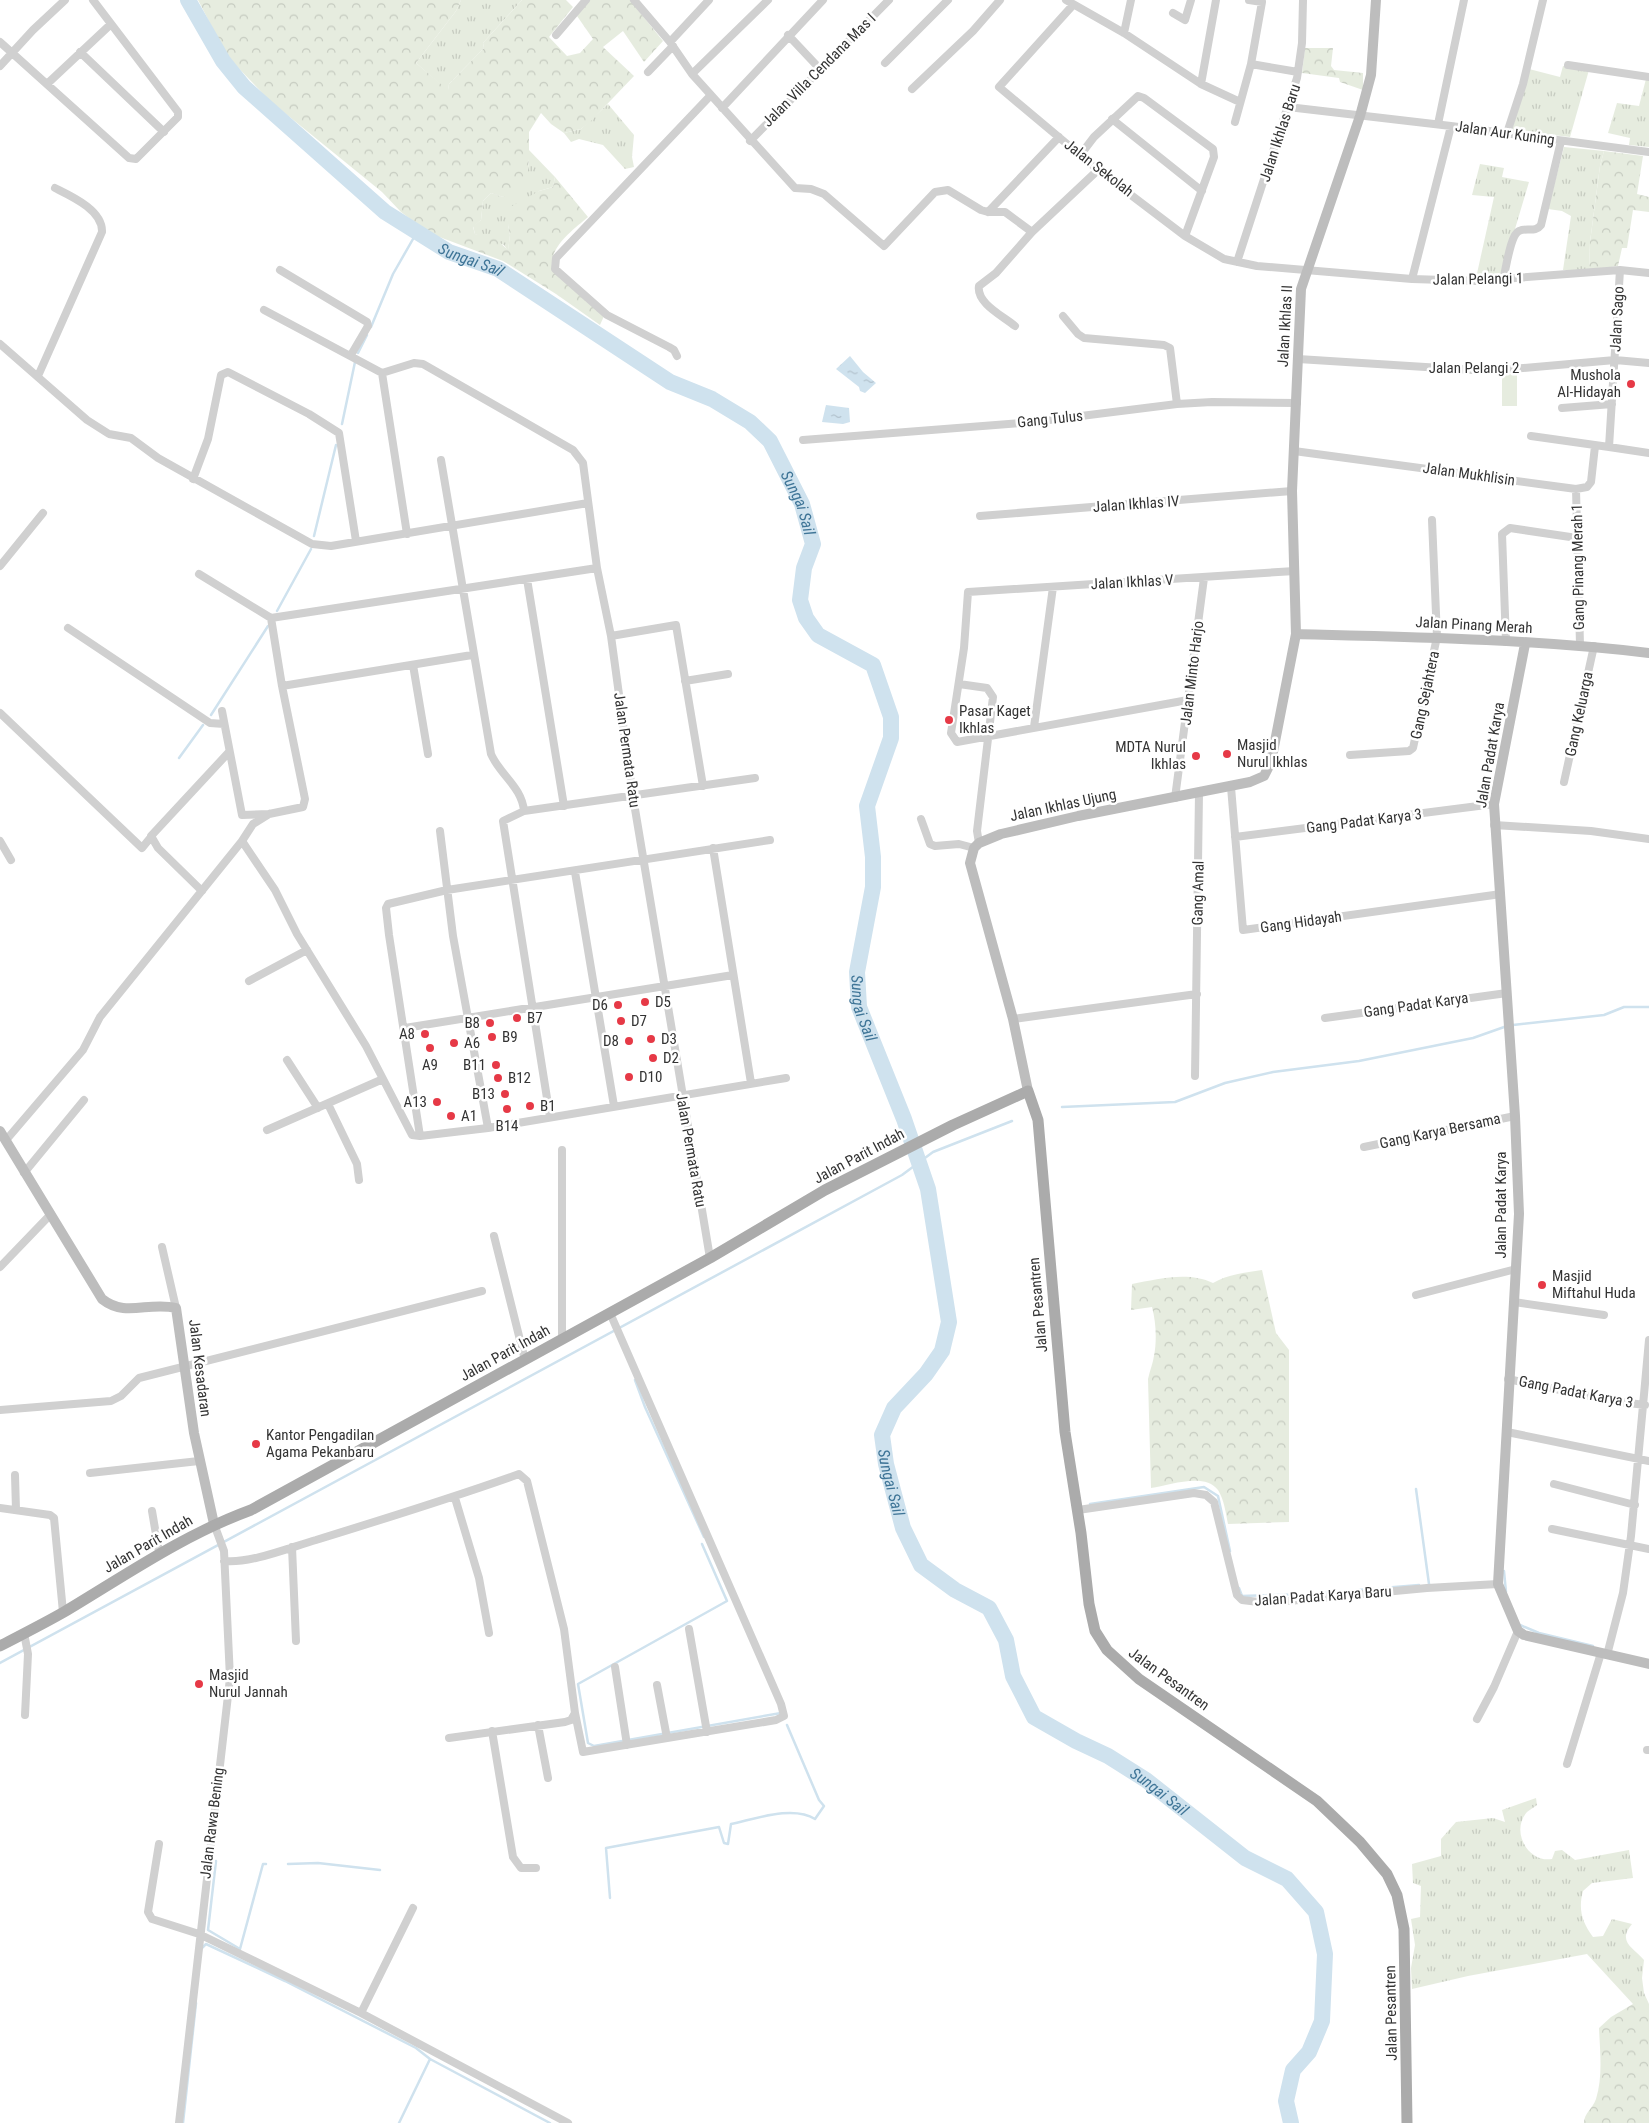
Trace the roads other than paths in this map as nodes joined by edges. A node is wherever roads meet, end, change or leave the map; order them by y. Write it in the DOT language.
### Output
graph roads {
  1 [pos="65,0"];
  2 [pos="93,0"];
  3 [pos="586,0"];
  4 [pos="708,0"];
  5 [pos="768,0"];
  6 [pos="823,0"];
  7 [pos="888,0"];
  8 [pos="948,0"];
  9 [pos="1000,0"];
  10 [pos="1131,0"];
  11 [pos="1191,0"];
  12 [pos="1216,0"];
  13 [pos="1248,0"];
  14 [pos="1303,0"];
  15 [pos="1376,0"];
  16 [pos="1464,0"];
  17 [pos="1543,0"];
  18 [pos="639,2"];
  19 [pos="1069,2"];
  20 [pos="1173,13"];
  21 [pos="111,24"];
  22 [pos="1124,32"];
  23 [pos="788,35"];
  24 [pos="556,36"];
  25 [pos="0,42"];
  26 [pos="672,44"];
  27 [pos="80,52"];
  28 [pos="12,53"];
  29 [pos="885,64"];
  30 [pos="1252,64"];
  31 [pos="1568,65"];
  32 [pos="0,66"];
  33 [pos="820,69"];
  34 [pos="648,72"];
  35 [pos="1298,72"];
  36 [pos="692,74"];
  37 [pos="1649,76"];
  38 [pos="47,84"];
  39 [pos="1201,84"];
  40 [pos="912,89"];
  41 [pos="711,95"];
  42 [pos="1240,102"];
  43 [pos="1288,107"];
  44 [pos="722,108"];
  45 [pos="1360,116"];
  46 [pos="1112,119"];
  47 [pos="1235,122"];
  48 [pos="1438,124"];
  49 [pos="1451,126"];
  50 [pos="164,132"];
  51 [pos="1507,134"];
  52 [pos="1059,137"];
  53 [pos="750,141"];
  54 [pos="1561,141"];
  55 [pos="1649,152"];
  56 [pos="1081,154"];
  57 [pos="1098,170"];
  58 [pos="55,188"];
  59 [pos="1202,191"];
  60 [pos="988,212"];
  61 [pos="1032,232"];
  62 [pos="1185,236"];
  63 [pos="1237,262"];
  64 [pos="1307,268"];
  65 [pos="280,270"];
  66 [pos="1620,270"];
  67 [pos="1649,273"];
  68 [pos="1412,279"];
  69 [pos="1504,280"];
  70 [pos="264,310"];
  71 [pos="1063,316"];
  72 [pos="1015,326"];
  73 [pos="0,344"];
  74 [pos="351,355"];
  75 [pos="677,356"];
  76 [pos="1298,359"];
  77 [pos="1615,360"];
  78 [pos="1649,363"];
  79 [pos="382,373"];
  80 [pos="38,376"];
  81 [pos="1296,403"];
  82 [pos="1177,404"];
  83 [pos="1612,404"];
  84 [pos="1562,408"];
  85 [pos="1531,436"];
  86 [pos="803,440"];
  87 [pos="1595,446"];
  88 [pos="1609,447"];
  89 [pos="1294,451"];
  90 [pos="1649,453"];
  91 [pos="441,460"];
  92 [pos="193,479"];
  93 [pos="1576,489"];
  94 [pos="1292,491"];
  95 [pos="588,502"];
  96 [pos="43,513"];
  97 [pos="980,516"];
  98 [pos="1432,520"];
  99 [pos="452,526"];
  100 [pos="407,534"];
  101 [pos="1578,538"];
  102 [pos="356,541"];
  103 [pos="0,566"];
  104 [pos="597,568"];
  105 [pos="1295,571"];
  106 [pos="199,574"];
  107 [pos="1204,578"];
  108 [pos="527,579"];
  109 [pos="1054,587"];
  110 [pos="462,589"];
  111 [pos="271,618"];
  112 [pos="68,628"];
  113 [pos="1296,634"];
  114 [pos="611,636"];
  115 [pos="1437,637"];
  116 [pos="1506,642"];
  117 [pos="1525,644"];
  118 [pos="1580,645"];
  119 [pos="1594,646"];
  120 [pos="1649,652"];
  121 [pos="472,655"];
  122 [pos="414,664"];
  123 [pos="728,674"];
  124 [pos="685,682"];
  125 [pos="959,684"];
  126 [pos="282,686"];
  127 [pos="1188,700"];
  128 [pos="222,711"];
  129 [pos="0,713"];
  130 [pos="224,724"];
  131 [pos="1034,727"];
  132 [pos="987,735"];
  133 [pos="229,752"];
  134 [pos="428,754"];
  135 [pos="1350,755"];
  136 [pos="755,778"];
  137 [pos="1564,782"];
  138 [pos="703,786"];
  139 [pos="1231,787"];
  140 [pos="1199,793"];
  141 [pos="633,797"];
  142 [pos="1175,798"];
  143 [pos="1494,804"];
  144 [pos="564,806"];
  145 [pos="524,811"];
  146 [pos="270,814"];
  147 [pos="921,819"];
  148 [pos="1494,825"];
  149 [pos="440,831"];
  150 [pos="151,837"];
  151 [pos="1235,837"];
  152 [pos="1649,839"];
  153 [pos="770,840"];
  154 [pos="0,841"];
  155 [pos="242,841"];
  156 [pos="977,845"];
  157 [pos="713,848"];
  158 [pos="645,859"];
  159 [pos="11,860"];
  160 [pos="575,872"];
  161 [pos="513,882"];
  162 [pos="447,890"];
  163 [pos="202,891"];
  164 [pos="1501,894"];
  165 [pos="307,950"];
  166 [pos="733,974"];
  167 [pos="249,981"];
  168 [pos="664,985"];
  169 [pos="1507,993"];
  170 [pos="1197,994"];
  171 [pos="596,996"];
  172 [pos="533,1006"];
  173 [pos="468,1017"];
  174 [pos="1325,1018"];
  175 [pos="1013,1019"];
  176 [pos="405,1028"];
  177 [pos="287,1060"];
  178 [pos="1195,1076"];
  179 [pos="786,1078"];
  180 [pos="383,1080"];
  181 [pos="751,1083"];
  182 [pos="1028,1091"];
  183 [pos="682,1095"];
  184 [pos="84,1100"];
  185 [pos="328,1104"];
  186 [pos="614,1106"];
  187 [pos="318,1108"];
  188 [pos="1516,1116"];
  189 [pos="550,1117"];
  190 [pos="488,1128"];
  191 [pos="268,1130"];
  192 [pos="4,1135"];
  193 [pos="420,1136"];
  194 [pos="1364,1147"];
  195 [pos="562,1150"];
  196 [pos="24,1173"];
  197 [pos="360,1180"];
  198 [pos="51,1214"];
  199 [pos="494,1236"];
  200 [pos="162,1247"];
  201 [pos="710,1258"];
  202 [pos="0,1267"];
  203 [pos="1516,1269"];
  204 [pos="482,1291"];
  205 [pos="1416,1295"];
  206 [pos="1514,1302"];
  207 [pos="176,1308"];
  208 [pos="1604,1315"];
  209 [pos="612,1317"];
  210 [pos="562,1339"];
  211 [pos="1649,1340"];
  212 [pos="525,1360"];
  213 [pos="184,1367"];
  214 [pos="1508,1379"];
  215 [pos="1648,1379"];
  216 [pos="1645,1405"];
  217 [pos="0,1410"];
  218 [pos="1507,1432"];
  219 [pos="1639,1460"];
  220 [pos="199,1461"];
  221 [pos="1649,1462"];
  222 [pos="90,1472"];
  223 [pos="15,1476"];
  224 [pos="1554,1484"];
  225 [pos="455,1498"];
  226 [pos="1635,1505"];
  227 [pos="0,1508"];
  228 [pos="16,1510"];
  229 [pos="1078,1510"];
  230 [pos="152,1511"];
  231 [pos="214,1524"];
  232 [pos="1552,1529"];
  233 [pos="1630,1546"];
  234 [pos="292,1547"];
  235 [pos="1649,1549"];
  236 [pos="159,1552"];
  237 [pos="224,1560"];
  238 [pos="1498,1584"];
  239 [pos="63,1612"];
  240 [pos="689,1629"];
  241 [pos="1518,1631"];
  242 [pos="489,1633"];
  243 [pos="25,1637"];
  244 [pos="296,1641"];
  245 [pos="0,1646"];
  246 [pos="1604,1654"];
  247 [pos="1649,1664"];
  248 [pos="615,1667"];
  249 [pos="658,1685"];
  250 [pos="575,1713"];
  251 [pos="25,1715"];
  252 [pos="1477,1719"];
  253 [pos="538,1725"];
  254 [pos="492,1731"];
  255 [pos="707,1732"];
  256 [pos="449,1738"];
  257 [pos="667,1738"];
  258 [pos="627,1745"];
  259 [pos="1567,1764"];
  260 [pos="548,1778"];
  261 [pos="158,1844"];
  262 [pos="536,1868"];
  263 [pos="413,1908"];
  264 [pos="199,1934"];
  265 [pos="361,2013"];
  266 [pos="179,2123"];
  267 [pos="568,2123"];
  268 [pos="1407,2123"];
  1 -- 28 [label="street"];
  2 -- 21 [label="street"];
  3 -- 24 [label="street"];
  4 -- 26 [label="street"];
  5 -- 36 [label="street"];
  6 -- 23 [label="street"];
  7 -- 33 [label="street, Jalan Villa Cendana Mas I"];
  8 -- 29 [label="street"];
  9 -- 40 [label="street"];
  10 -- 22 [label="street"];
  11 -- 20 [label="street"];
  12 -- 39 [label="street"];
  13 -- 30 [label="street"];
  14 -- 35 [label="street, Jalan Ikhlas Baru"];
  15 -- 45 [label="street, Jalan Ikhlas II"];
  16 -- 48 [label="street"];
  17 -- 51 [label="street"];
  18 -- 26 [label="street"];
  19 -- 22 [label="street"];
  19 -- 52 [label="street, Jalan Sekolah"];
  21 -- 27 [label="street"];
  21 -- 50 [label="street"];
  22 -- 39 [label="street"];
  23 -- 33 [label="street"];
  23 -- 44 [label="street"];
  25 -- 28 [label="street"];
  26 -- 34 [label="street"];
  26 -- 36 [label="street"];
  27 -- 38 [label="street"];
  27 -- 50 [label="street"];
  28 -- 32 [label="street"];
  28 -- 38 [label="street"];
  30 -- 35 [label="street"];
  30 -- 42 [label="street"];
  31 -- 37 [label="street"];
  33 -- 53 [label="street, Jalan Villa Cendana Mas I"];
  35 -- 43 [label="street, Jalan Ikhlas Baru"];
  36 -- 41 [label="street"];
  38 -- 50 [label="street"];
  39 -- 42 [label="street"];
  41 -- 44 [label="street"];
  41 -- 75 [label="street"];
  42 -- 47 [label="street"];
  43 -- 45 [label="street, Jalan Aur Kuning"];
  43 -- 63 [label="street, Jalan Ikhlas Baru"];
  44 -- 53 [label="street"];
  45 -- 48 [label="street, Jalan Aur Kuning"];
  45 -- 64 [label="street, Jalan Ikhlas II"];
  46 -- 56 [label="street"];
  46 -- 59 [label="street"];
  46 -- 59 [label="street"];
  48 -- 49 [label="street, Jalan Aur Kuning"];
  49 -- 51 [label="street, Jalan Aur Kuning"];
  49 -- 68 [label="street"];
  51 -- 54 [label="street, Jalan Aur Kuning"];
  52 -- 56 [label="street, Jalan Sekolah"];
  52 -- 60 [label="street"];
  53 -- 60 [label="street"];
  54 -- 55 [label="street, Jalan Aur Kuning"];
  54 -- 69 [label="street"];
  56 -- 57 [label="street, Jalan Sekolah"];
  57 -- 61 [label="street"];
  57 -- 62 [label="street, Jalan Sekolah"];
  58 -- 80 [label="street"];
  59 -- 62 [label="street"];
  60 -- 61 [label="street"];
  61 -- 72 [label="street"];
  62 -- 63 [label="street, Jalan Sekolah"];
  63 -- 64 [label="street, Jalan Sekolah"];
  64 -- 68 [label="street, Jalan Pelangi 1"];
  64 -- 76 [label="street, Jalan Ikhlas II"];
  65 -- 74 [label="street"];
  66 -- 67 [label="street, Jalan Pelangi 1"];
  66 -- 69 [label="street, Jalan Pelangi 1"];
  66 -- 77 [label="street, Jalan Sago"];
  68 -- 69 [label="street, Jalan Pelangi 1"];
  70 -- 74 [label="street"];
  71 -- 82 [label="street"];
  73 -- 80 [label="street"];
  74 -- 79 [label="street"];
  76 -- 77 [label="street, Jalan Pelangi 2"];
  76 -- 81 [label="street, Jalan Ikhlas II"];
  77 -- 78 [label="street, Jalan Pelangi 2"];
  77 -- 83 [label="street, Jalan Sago"];
  79 -- 95 [label="street, Jalan Permata Ratu"];
  79 -- 100 [label="street"];
  80 -- 92 [label="street"];
  81 -- 82 [label="street, Gang Tulus"];
  81 -- 89 [label="street, Jalan Ikhlas II"];
  82 -- 86 [label="street, Gang Tulus"];
  83 -- 84 [label="street"];
  83 -- 88 [label="street, Jalan Sago"];
  85 -- 87 [label="street"];
  87 -- 88 [label="street"];
  87 -- 93 [label="street"];
  88 -- 90 [label="street"];
  89 -- 93 [label="street, Jalan Mukhlisin"];
  89 -- 94 [label="street, Jalan Ikhlas II"];
  91 -- 99 [label="street"];
  92 -- 102 [label="street"];
  92 -- 102 [label="street"];
  93 -- 101 [label="street, Gang Pinang Merah 1"];
  94 -- 97 [label="street, Jalan Ikhlas IV"];
  94 -- 105 [label="street, Jalan Ikhlas II"];
  95 -- 99 [label="street"];
  95 -- 104 [label="street, Jalan Permata Ratu"];
  96 -- 103 [label="street"];
  98 -- 115 [label="street"];
  99 -- 100 [label="street"];
  99 -- 110 [label="street"];
  100 -- 102 [label="street"];
  101 -- 116 [label="street"];
  101 -- 118 [label="street, Gang Pinang Merah 1"];
  104 -- 108 [label="street"];
  104 -- 114 [label="street, Jalan Permata Ratu"];
  105 -- 107 [label="street, Jalan Ikhlas V"];
  105 -- 113 [label="street, Jalan Ikhlas II"];
  106 -- 111 [label="street"];
  107 -- 109 [label="street, Jalan Ikhlas V"];
  107 -- 127 [label="street, Jalan Minto Harjo"];
  108 -- 110 [label="street"];
  108 -- 144 [label="street"];
  109 -- 125 [label="street, Jalan Ikhlas V"];
  109 -- 131 [label="street"];
  110 -- 111 [label="street"];
  110 -- 121 [label="street"];
  111 -- 126 [label="street"];
  112 -- 130 [label="street"];
  113 -- 115 [label="street, Jalan Pinang Merah"];
  113 -- 139 [label="street, Jalan Ikhlas Ujung"];
  114 -- 124 [label="street"];
  114 -- 141 [label="street, Jalan Permata Ratu"];
  115 -- 116 [label="street, Jalan Pinang Merah"];
  115 -- 135 [label="street, Gang Sejahtera"];
  116 -- 117 [label="street, Jalan Pinang Merah"];
  117 -- 118 [label="street, Jalan Pinang Merah"];
  117 -- 143 [label="street, Jalan Padat Karya"];
  118 -- 119 [label="street, Jalan Pinang Merah"];
  119 -- 120 [label="street, Jalan Pinang Merah"];
  119 -- 137 [label="street, Gang Keluarga"];
  121 -- 122 [label="street"];
  121 -- 145 [label="street"];
  122 -- 126 [label="street"];
  122 -- 134 [label="street"];
  123 -- 124 [label="street"];
  124 -- 138 [label="street"];
  125 -- 132 [label="street"];
  125 -- 132 [label="street"];
  126 -- 146 [label="street"];
  127 -- 131 [label="street"];
  127 -- 142 [label="street, Jalan Minto Harjo"];
  128 -- 130 [label="street"];
  129 -- 150 [label="street"];
  130 -- 133 [label="street"];
  131 -- 132 [label="street"];
  132 -- 156 [label="street"];
  133 -- 146 [label="street"];
  133 -- 150 [label="street"];
  136 -- 138 [label="street"];
  138 -- 141 [label="street"];
  139 -- 140 [label="street, Jalan Ikhlas Ujung"];
  139 -- 151 [label="street, Gang Hidayah"];
  140 -- 142 [label="street, Jalan Ikhlas Ujung"];
  140 -- 170 [label="street, Gang Amal"];
  141 -- 144 [label="street"];
  141 -- 158 [label="street, Jalan Permata Ratu"];
  142 -- 156 [label="street, Jalan Ikhlas Ujung"];
  143 -- 148 [label="street, Jalan Padat Karya"];
  143 -- 151 [label="street, Gang Padat Karya 3"];
  144 -- 145 [label="street"];
  145 -- 161 [label="street"];
  146 -- 155 [label="street"];
  147 -- 156 [label="street"];
  148 -- 152 [label="street"];
  148 -- 164 [label="street, Jalan Padat Karya"];
  149 -- 162 [label="street"];
  150 -- 163 [label="street"];
  151 -- 164 [label="street, Gang Hidayah"];
  153 -- 157 [label="street"];
  154 -- 159 [label="street"];
  155 -- 163 [label="street"];
  155 -- 165 [label="street"];
  156 -- 175 [label="street"];
  157 -- 158 [label="street"];
  157 -- 166 [label="street"];
  158 -- 160 [label="street"];
  158 -- 168 [label="street, Jalan Permata Ratu"];
  160 -- 161 [label="street"];
  160 -- 171 [label="street"];
  161 -- 162 [label="street"];
  161 -- 172 [label="street"];
  162 -- 173 [label="street"];
  162 -- 176 [label="street"];
  163 -- 192 [label="street"];
  164 -- 169 [label="street, Jalan Padat Karya"];
  165 -- 167 [label="street"];
  165 -- 180 [label="street"];
  166 -- 168 [label="street"];
  166 -- 181 [label="street"];
  168 -- 171 [label="street"];
  168 -- 183 [label="street, Jalan Permata Ratu"];
  169 -- 174 [label="street, Gang Padat Karya"];
  169 -- 188 [label="street, Jalan Padat Karya"];
  170 -- 175 [label="street"];
  170 -- 178 [label="street, Gang Amal"];
  171 -- 172 [label="street"];
  171 -- 186 [label="street"];
  172 -- 173 [label="street"];
  172 -- 189 [label="street"];
  173 -- 176 [label="street"];
  173 -- 190 [label="street"];
  175 -- 182 [label="street"];
  176 -- 193 [label="street"];
  177 -- 187 [label="street"];
  179 -- 181 [label="street"];
  180 -- 185 [label="street"];
  180 -- 193 [label="street"];
  181 -- 183 [label="street"];
  182 -- 201 [label="main road, Jalan Parit Indah"];
  182 -- 229 [label="main road, Jalan Pesantren"];
  183 -- 186 [label="street"];
  183 -- 201 [label="street, Jalan Permata Ratu"];
  184 -- 196 [label="street"];
  185 -- 187 [label="street"];
  185 -- 197 [label="street"];
  186 -- 189 [label="street"];
  187 -- 191 [label="street"];
  188 -- 194 [label="street, Gang Karya Bersama"];
  188 -- 203 [label="street, Jalan Padat Karya"];
  189 -- 190 [label="street"];
  190 -- 193 [label="street"];
  192 -- 196 [label="street, Jalan Kesadaran"];
  195 -- 210 [label="street"];
  196 -- 198 [label="street, Jalan Kesadaran"];
  198 -- 202 [label="street"];
  198 -- 207 [label="street, Jalan Kesadaran"];
  199 -- 212 [label="street"];
  200 -- 207 [label="street"];
  201 -- 209 [label="main road, Jalan Parit Indah"];
  203 -- 205 [label="street"];
  203 -- 206 [label="street, Jalan Padat Karya"];
  204 -- 213 [label="street"];
  206 -- 208 [label="street"];
  206 -- 214 [label="street, Jalan Padat Karya"];
  207 -- 213 [label="street, Jalan Kesadaran"];
  209 -- 210 [label="main road, Jalan Parit Indah"];
  209 -- 255 [label="street"];
  210 -- 212 [label="main road, Jalan Parit Indah"];
  211 -- 215 [label="street"];
  212 -- 231 [label="main road, Jalan Parit Indah"];
  213 -- 217 [label="street"];
  213 -- 220 [label="street, Jalan Kesadaran"];
  214 -- 216 [label="street, Gang Padat Karya 3"];
  214 -- 218 [label="street, Jalan Padat Karya"];
  215 -- 216 [label="street"];
  216 -- 219 [label="street"];
  218 -- 219 [label="street"];
  218 -- 238 [label="street, Jalan Padat Karya"];
  219 -- 221 [label="street"];
  219 -- 226 [label="street"];
  220 -- 222 [label="street"];
  220 -- 231 [label="street, Jalan Kesadaran"];
  223 -- 228 [label="street"];
  224 -- 226 [label="street"];
  225 -- 234 [label="street"];
  225 -- 242 [label="street"];
  225 -- 250 [label="street"];
  226 -- 233 [label="street"];
  227 -- 228 [label="street"];
  228 -- 239 [label="street"];
  229 -- 238 [label="street, Jalan Padat Karya Baru"];
  229 -- 268 [label="main road, Jalan Pesantren"];
  230 -- 236 [label="street"];
  231 -- 236 [label="main road, Jalan Parit Indah"];
  231 -- 237 [label="street, Jalan Rawa Bening"];
  232 -- 233 [label="street"];
  233 -- 235 [label="street"];
  233 -- 246 [label="street"];
  234 -- 237 [label="street"];
  234 -- 244 [label="street"];
  236 -- 239 [label="main road, Jalan Parit Indah"];
  237 -- 264 [label="street, Jalan Rawa Bening"];
  238 -- 241 [label="street, Jalan Padat Karya"];
  239 -- 243 [label="main road, Jalan Parit Indah"];
  240 -- 255 [label="street"];
  241 -- 246 [label="street"];
  241 -- 252 [label="street"];
  243 -- 245 [label="main road, Jalan Parit Indah"];
  243 -- 251 [label="street"];
  246 -- 247 [label="street"];
  246 -- 259 [label="street"];
  248 -- 258 [label="street"];
  249 -- 257 [label="street"];
  250 -- 253 [label="street"];
  250 -- 258 [label="street"];
  253 -- 254 [label="street"];
  253 -- 260 [label="street"];
  254 -- 256 [label="street"];
  254 -- 262 [label="street"];
  255 -- 257 [label="street"];
  257 -- 258 [label="street"];
  261 -- 264 [label="street"];
  263 -- 265 [label="street"];
  264 -- 265 [label="street"];
  264 -- 266 [label="street, Jalan Rawa Bening"];
  265 -- 267 [label="street"];
}
